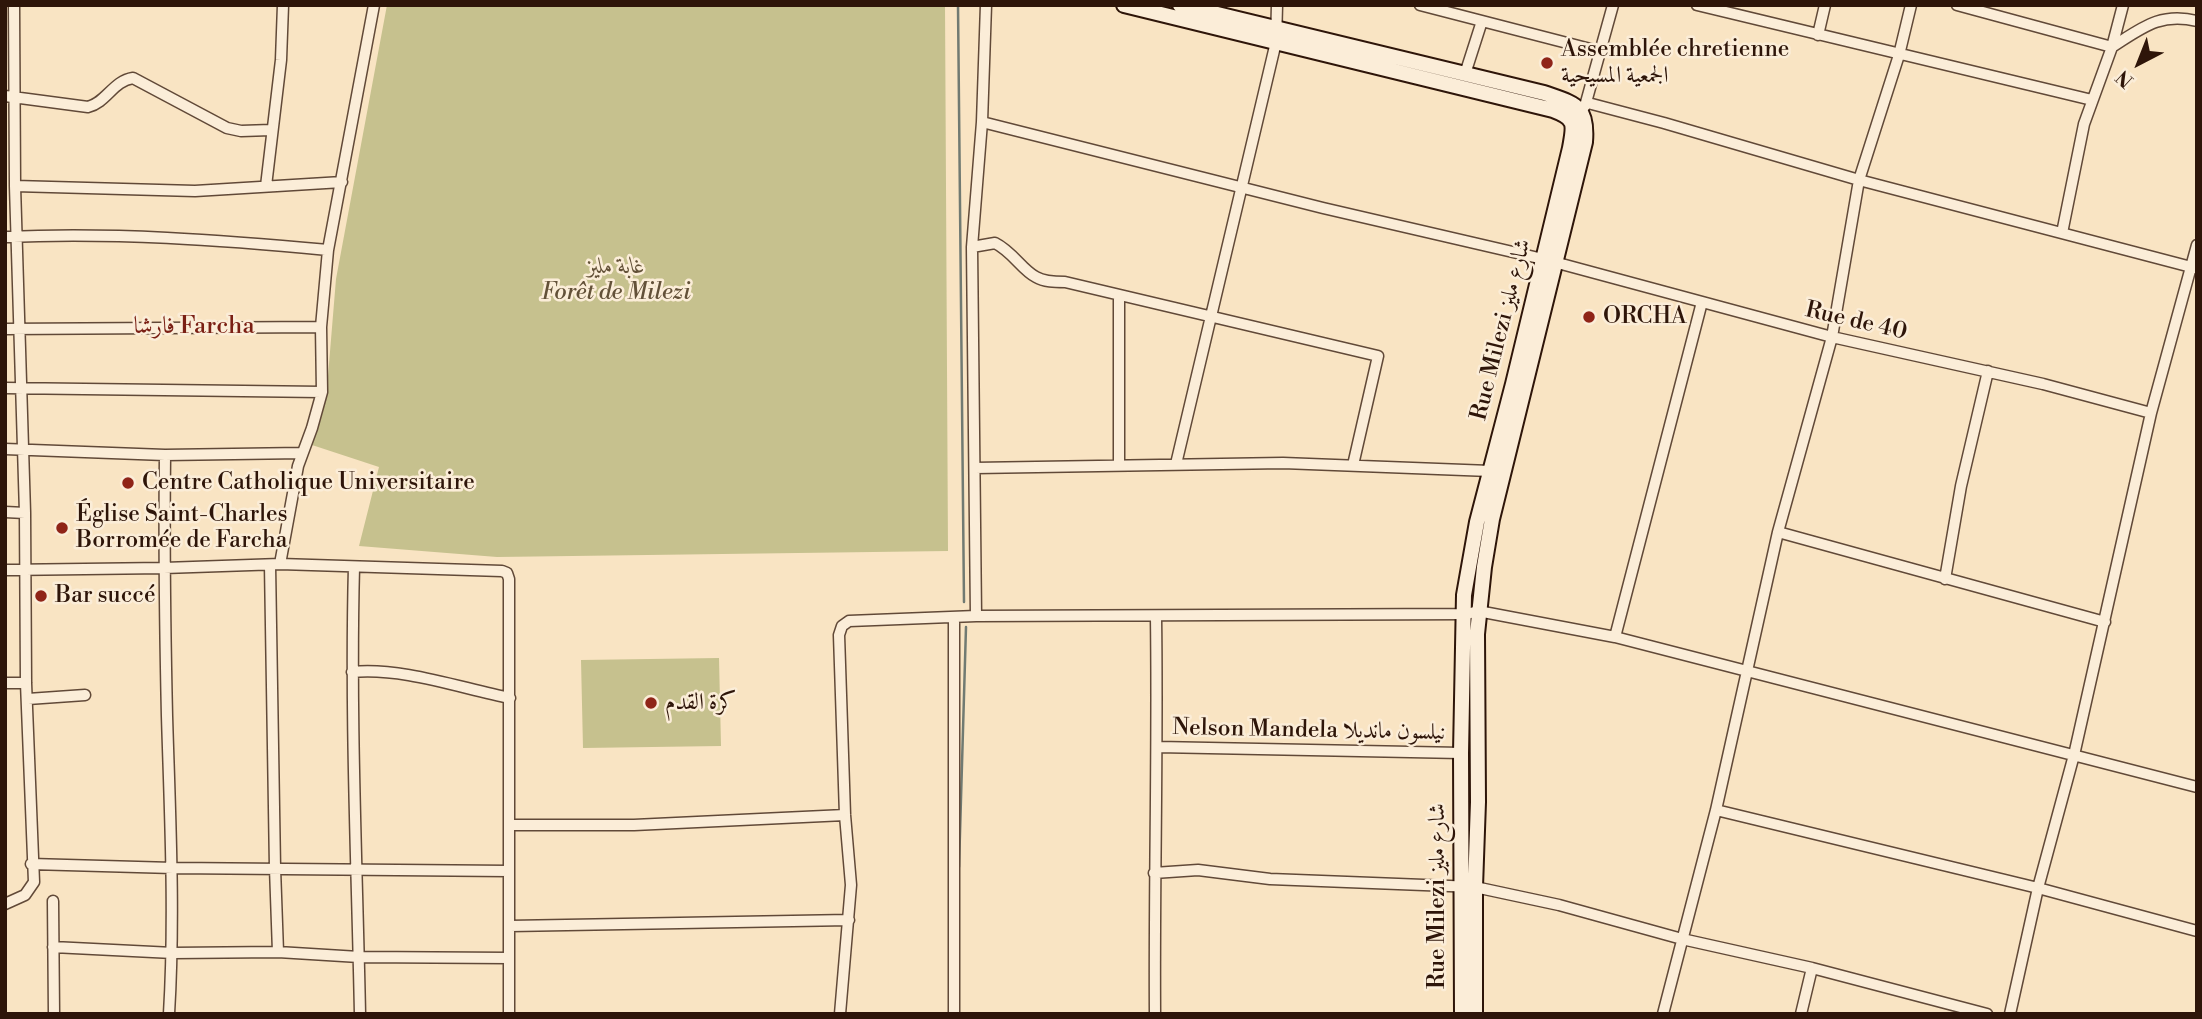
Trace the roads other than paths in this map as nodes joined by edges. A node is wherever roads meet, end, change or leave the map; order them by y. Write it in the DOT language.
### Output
graph roads {
  1 [pos="14,5"];
  2 [pos="283,5"];
  3 [pos="373,5"];
  4 [pos="986,5"];
  5 [pos="1124,5"];
  6 [pos="1180,5"];
  7 [pos="1277,5"];
  8 [pos="1613,5"];
  9 [pos="1697,5"];
  10 [pos="1825,5"];
  11 [pos="1911,5"];
  12 [pos="1957,5"];
  13 [pos="2123,5"];
  14 [pos="1423,6"];
  15 [pos="1729,9"];
  16 [pos="1482,21"];
  17 [pos="2197,21"];
  18 [pos="1818,35"];
  19 [pos="1276,36"];
  20 [pos="2112,47"];
  21 [pos="1602,52"];
  22 [pos="1899,55"];
  23 [pos="1465,74"];
  24 [pos="10,96"];
  25 [pos="2092,100"];
  26 [pos="1580,110"];
  27 [pos="982,122"];
  28 [pos="271,130"];
  29 [pos="1859,180"];
  30 [pos="342,182"];
  31 [pos="15,186"];
  32 [pos="266,186"];
  33 [pos="1242,188"];
  34 [pos="2062,233"];
  35 [pos="5,236"];
  36 [pos="17,236"];
  37 [pos="2197,245"];
  38 [pos="972,247"];
  39 [pos="328,250"];
  40 [pos="1548,261"];
  41 [pos="2194,268"];
  42 [pos="1119,296"];
  43 [pos="1702,302"];
  44 [pos="1209,316"];
  45 [pos="321,327"];
  46 [pos="19,328"];
  47 [pos="5,329"];
  48 [pos="1832,337"];
  49 [pos="1988,371"];
  50 [pos="5,388"];
  51 [pos="22,388"];
  52 [pos="321,392"];
  53 [pos="2151,413"];
  54 [pos="23,448"];
  55 [pos="5,449"];
  56 [pos="302,453"];
  57 [pos="165,455"];
  58 [pos="1119,464"];
  59 [pos="1176,464"];
  60 [pos="1353,465"];
  61 [pos="975,468"];
  62 [pos="1490,471"];
  63 [pos="5,512"];
  64 [pos="25,513"];
  65 [pos="1779,532"];
  66 [pos="275,565"];
  67 [pos="354,567"];
  68 [pos="164,568"];
  69 [pos="5,570"];
  70 [pos="25,570"];
  71 [pos="1945,579"];
  72 [pos="1479,611"];
  73 [pos="1463,614"];
  74 [pos="976,617"];
  75 [pos="1156,617"];
  76 [pos="954,618"];
  77 [pos="2105,622"];
  78 [pos="1615,637"];
  79 [pos="1747,670"];
  80 [pos="352,672"];
  81 [pos="5,683"];
  82 [pos="26,683"];
  83 [pos="85,695"];
  84 [pos="510,698"];
  85 [pos="28,699"];
  86 [pos="1158,747"];
  87 [pos="1461,753"];
  88 [pos="2074,755"];
  89 [pos="2197,787"];
  90 [pos="1716,810"];
  91 [pos="845,815"];
  92 [pos="509,825"];
  93 [pos="31,864"];
  94 [pos="173,868"];
  95 [pos="275,868"];
  96 [pos="358,869"];
  97 [pos="509,871"];
  98 [pos="1154,873"];
  99 [pos="1468,887"];
  100 [pos="2038,888"];
  101 [pos="54,901"];
  102 [pos="5,904"];
  103 [pos="849,920"];
  104 [pos="510,926"];
  105 [pos="2197,930"];
  106 [pos="1682,939"];
  107 [pos="53,947"];
  108 [pos="278,952"];
  109 [pos="173,953"];
  110 [pos="359,957"];
  111 [pos="509,958"];
  112 [pos="1812,968"];
  113 [pos="54,1014"];
  114 [pos="169,1014"];
  115 [pos="360,1014"];
  116 [pos="509,1014"];
  117 [pos="840,1014"];
  118 [pos="954,1014"];
  119 [pos="1155,1014"];
  120 [pos="1462,1014"];
  121 [pos="1475,1014"];
  122 [pos="1662,1014"];
  123 [pos="1801,1014"];
  124 [pos="1986,1014"];
  125 [pos="2010,1014"];
  1 -- 24 [label="street"];
  2 -- 28 [label="street"];
  3 -- 30 [label="street"];
  4 -- 27 [label="street"];
  5 -- 19 [label="street"];
  6 -- 19 [label="street"];
  7 -- 19 [label="street"];
  8 -- 21 [label="street"];
  9 -- 15 [label="street"];
  10 -- 18 [label="street"];
  11 -- 22 [label="street"];
  12 -- 20 [label="street"];
  13 -- 20 [label="street"];
  14 -- 16 [label="street"];
  15 -- 18 [label="street"];
  16 -- 21 [label="street"];
  16 -- 23 [label="street"];
  17 -- 20 [label="street"];
  18 -- 22 [label="street"];
  19 -- 23 [label="street"];
  19 -- 26 [label="street"];
  19 -- 33 [label="street"];
  20 -- 25 [label="street"];
  21 -- 26 [label="street"];
  22 -- 25 [label="street"];
  22 -- 29 [label="street"];
  23 -- 26 [label="street"];
  24 -- 28 [label="street"];
  24 -- 31 [label="street"];
  25 -- 34 [label="street"];
  26 -- 29 [label="street"];
  26 -- 40 [label="street, Rue Milezi شارع مليز"];
  27 -- 33 [label="street, Rue de 40"];
  27 -- 38 [label="street"];
  28 -- 32 [label="street"];
  29 -- 34 [label="street"];
  29 -- 48 [label="street"];
  30 -- 32 [label="street"];
  30 -- 39 [label="street"];
  31 -- 32 [label="street"];
  31 -- 36 [label="street"];
  33 -- 40 [label="street, Rue de 40"];
  33 -- 44 [label="street"];
  34 -- 41 [label="street"];
  35 -- 36 [label="street"];
  36 -- 39 [label="street"];
  36 -- 46 [label="street"];
  37 -- 41 [label="street"];
  38 -- 42 [label="street"];
  38 -- 61 [label="street"];
  39 -- 45 [label="street"];
  40 -- 43 [label="street, Rue de 40"];
  40 -- 62 [label="street, Rue Milezi شارع مليز"];
  40 -- 72 [label="street, Rue Milezi شارع مليز"];
  41 -- 53 [label="street"];
  42 -- 44 [label="street"];
  42 -- 58 [label="street"];
  43 -- 48 [label="street, Rue de 40"];
  43 -- 78 [label="street"];
  44 -- 59 [label="street"];
  44 -- 60 [label="street"];
  45 -- 46 [label="street"];
  45 -- 52 [label="street"];
  46 -- 47 [label="street"];
  46 -- 51 [label="street"];
  48 -- 49 [label="street, Rue de 40"];
  48 -- 65 [label="street"];
  49 -- 53 [label="street, Rue de 40"];
  49 -- 71 [label="street"];
  50 -- 51 [label="street"];
  51 -- 52 [label="street"];
  51 -- 54 [label="street"];
  52 -- 56 [label="street"];
  53 -- 77 [label="street"];
  54 -- 55 [label="street"];
  54 -- 57 [label="street"];
  54 -- 64 [label="street"];
  56 -- 57 [label="street"];
  56 -- 66 [label="street"];
  57 -- 68 [label="street"];
  58 -- 59 [label="street"];
  58 -- 61 [label="street"];
  59 -- 60 [label="street"];
  60 -- 62 [label="street"];
  61 -- 74 [label="street"];
  62 -- 73 [label="street, Rue Milezi شارع مليز"];
  63 -- 64 [label="street"];
  64 -- 70 [label="street"];
  65 -- 71 [label="street"];
  65 -- 79 [label="street"];
  66 -- 67 [label="street"];
  66 -- 68 [label="street"];
  66 -- 95 [label="street"];
  67 -- 80 [label="street"];
  67 -- 84 [label="street"];
  68 -- 70 [label="street"];
  68 -- 94 [label="street"];
  69 -- 70 [label="street"];
  70 -- 82 [label="street"];
  71 -- 77 [label="street"];
  72 -- 73 [label="street"];
  72 -- 78 [label="street"];
  72 -- 99 [label="street, Rue Milezi شارع مليز"];
  73 -- 75 [label="street"];
  73 -- 87 [label="street, Rue Milezi شارع مليز"];
  74 -- 75 [label="street"];
  74 -- 76 [label="street"];
  75 -- 86 [label="street"];
  76 -- 91 [label="street"];
  76 -- 118 [label="street"];
  77 -- 88 [label="street"];
  78 -- 79 [label="street"];
  79 -- 88 [label="street"];
  79 -- 90 [label="street"];
  80 -- 84 [label="street"];
  80 -- 96 [label="street"];
  81 -- 82 [label="street"];
  82 -- 85 [label="street"];
  83 -- 85 [label="street"];
  84 -- 92 [label="street"];
  85 -- 93 [label="street"];
  86 -- 87 [label="street, Nelson Mandela نيلسون مانديلا"];
  86 -- 98 [label="street"];
  87 -- 99 [label="street, Rue Milezi شارع مليز"];
  88 -- 89 [label="street"];
  88 -- 100 [label="street"];
  90 -- 100 [label="street"];
  90 -- 106 [label="street"];
  91 -- 92 [label="street"];
  91 -- 103 [label="street"];
  92 -- 97 [label="street"];
  93 -- 94 [label="street"];
  93 -- 102 [label="street"];
  94 -- 95 [label="street"];
  94 -- 109 [label="street"];
  95 -- 96 [label="street"];
  95 -- 108 [label="street"];
  96 -- 97 [label="street"];
  96 -- 110 [label="street"];
  97 -- 104 [label="street"];
  98 -- 99 [label="street"];
  98 -- 119 [label="street"];
  99 -- 106 [label="street"];
  99 -- 120 [label="street, Rue Milezi شارع مليز"];
  99 -- 121 [label="street, Rue Milezi شارع مليز"];
  100 -- 105 [label="street"];
  100 -- 125 [label="street"];
  101 -- 107 [label="street"];
  103 -- 104 [label="street"];
  103 -- 117 [label="street"];
  104 -- 111 [label="street"];
  106 -- 112 [label="street"];
  106 -- 122 [label="street"];
  107 -- 109 [label="street"];
  107 -- 113 [label="street"];
  108 -- 109 [label="street"];
  108 -- 110 [label="street"];
  109 -- 114 [label="street"];
  110 -- 111 [label="street"];
  110 -- 115 [label="street"];
  111 -- 116 [label="street"];
  112 -- 123 [label="street"];
  112 -- 124 [label="street"];
}
